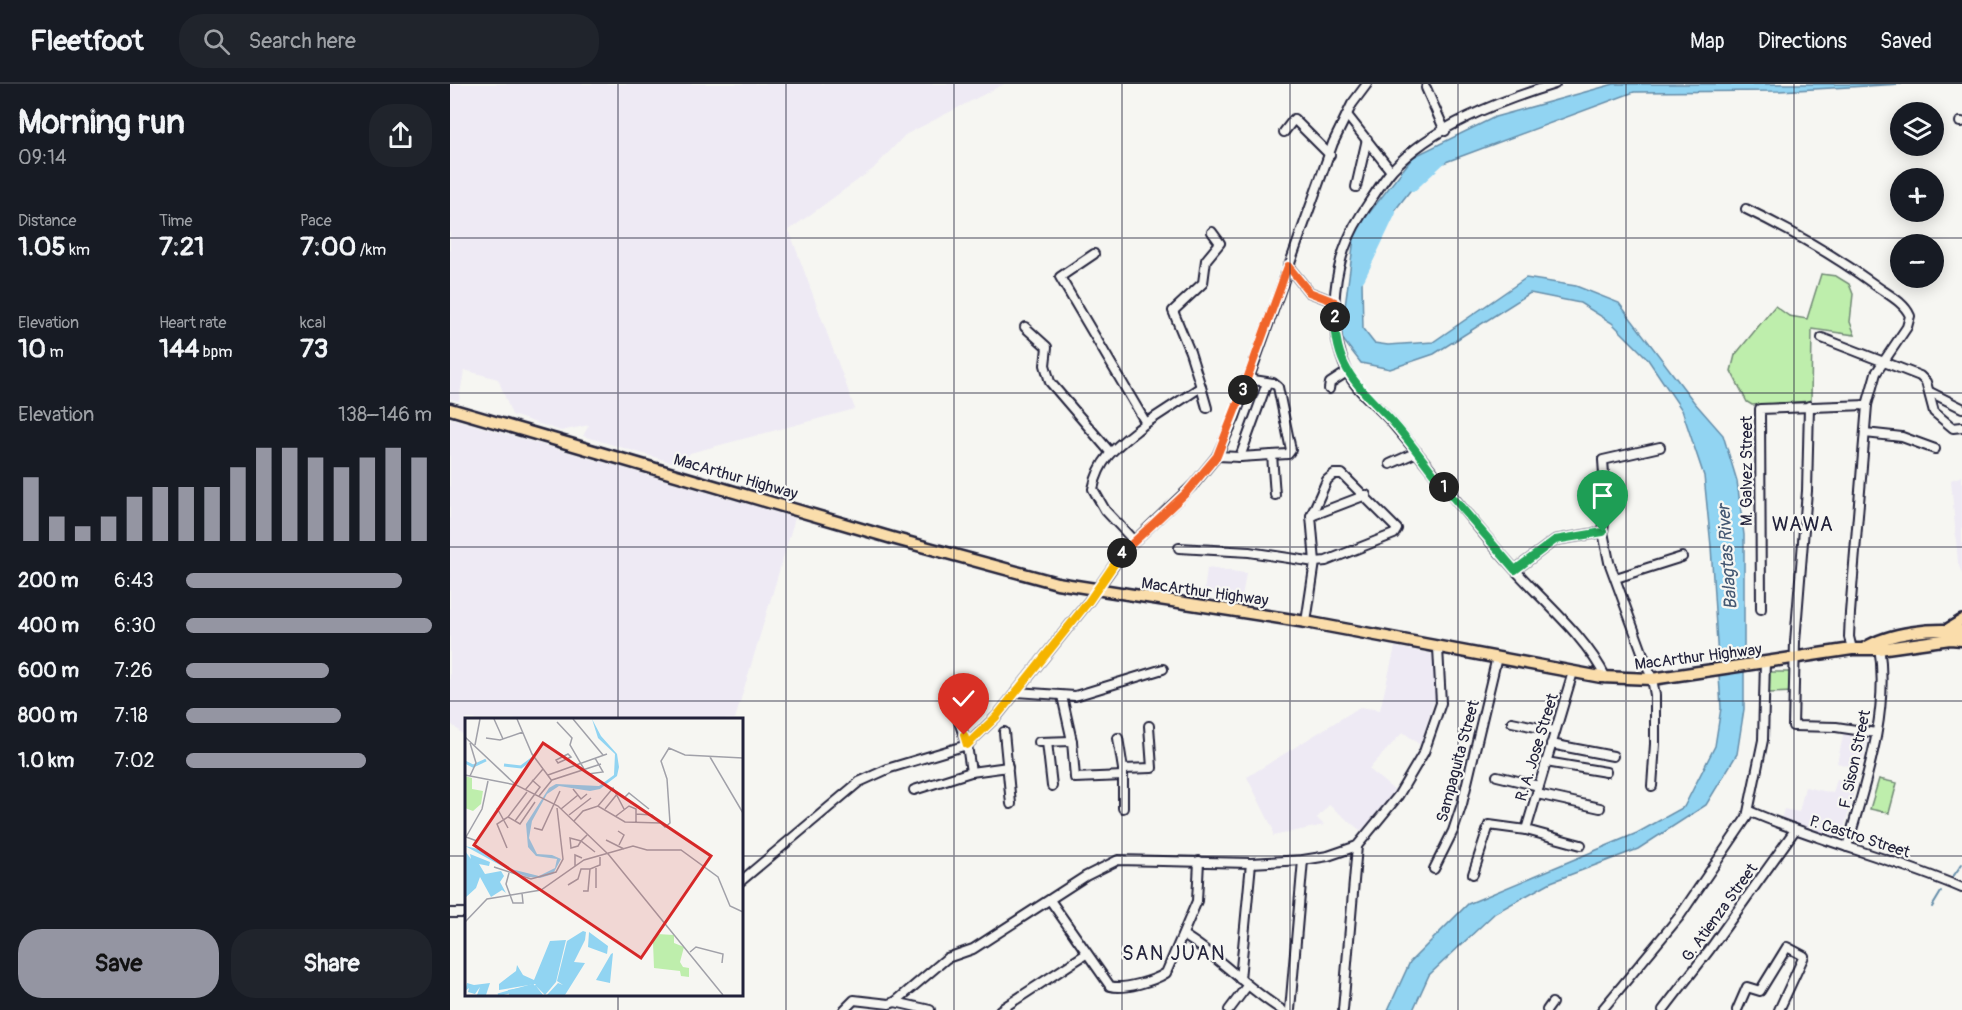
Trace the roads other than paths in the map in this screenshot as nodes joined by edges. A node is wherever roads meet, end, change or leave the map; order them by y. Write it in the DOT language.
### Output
graph roads {
  1 [pos="1366,84"];
  2 [pos="1555,84"];
  3 [pos="1426,88"];
  4 [pos="1347,115"];
  5 [pos="1445,131"];
  6 [pos="1284,132"];
  7 [pos="1367,139"];
  8 [pos="1330,154"];
  9 [pos="1391,171"];
  10 [pos="1356,187"];
  11 [pos="1746,209"];
  12 [pos="1212,232"];
  13 [pos="1094,254"];
  14 [pos="1288,266"];
  15 [pos="1335,302"];
  16 [pos="1025,327"];
  17 [pos="1822,338"];
  18 [pos="1882,362"];
  19 [pos="1347,372"];
  20 [pos="1247,379"];
  21 [pos="1267,383"];
  22 [pos="1201,387"];
  23 [pos="1329,389"];
  24 [pos="1930,392"];
  25 [pos="1867,405"];
  26 [pos="1809,406"];
  27 [pos="1207,408"];
  28 [pos="1962,408"];
  29 [pos="450,409"];
  30 [pos="1146,423"];
  31 [pos="1962,427"];
  32 [pos="1865,433"];
  33 [pos="1660,447"];
  34 [pos="1935,449"];
  35 [pos="1110,452"];
  36 [pos="1417,452"];
  37 [pos="1272,455"];
  38 [pos="1217,456"];
  39 [pos="1240,457"];
  40 [pos="1390,464"];
  41 [pos="1275,495"];
  42 [pos="1366,495"];
  43 [pos="1311,516"];
  44 [pos="1603,532"];
  45 [pos="1134,541"];
  46 [pos="1179,548"];
  47 [pos="1682,556"];
  48 [pos="1315,562"];
  49 [pos="1515,570"];
  50 [pos="1616,578"];
  51 [pos="1096,591"];
  52 [pos="1761,609"];
  53 [pos="1962,620"];
  54 [pos="1306,622"];
  55 [pos="1962,631"];
  56 [pos="1949,634"];
  57 [pos="1962,640"];
  58 [pos="1879,644"];
  59 [pos="1438,648"];
  60 [pos="1852,649"];
  61 [pos="1497,657"];
  62 [pos="1796,657"];
  63 [pos="1762,663"];
  64 [pos="1163,669"];
  65 [pos="1573,672"];
  66 [pos="1606,678"];
  67 [pos="1652,679"];
  68 [pos="1016,692"];
  69 [pos="1062,696"];
  70 [pos="952,704"];
  71 [pos="1512,722"];
  72 [pos="1149,726"];
  73 [pos="1555,730"];
  74 [pos="1004,732"];
  75 [pos="1876,733"];
  76 [pos="1118,738"];
  77 [pos="1072,741"];
  78 [pos="1551,744"];
  79 [pos="967,745"];
  80 [pos="1612,756"];
  81 [pos="1546,762"];
  82 [pos="1008,767"];
  83 [pos="971,772"];
  84 [pos="1606,772"];
  85 [pos="1123,773"];
  86 [pos="1497,776"];
  87 [pos="1052,786"];
  88 [pos="1652,786"];
  89 [pos="914,790"];
  90 [pos="1538,790"];
  91 [pos="1011,804"];
  92 [pos="1123,808"];
  93 [pos="1600,808"];
  94 [pos="1749,811"];
  95 [pos="1526,830"];
  96 [pos="1795,830"];
  97 [pos="1581,845"];
  98 [pos="1357,846"];
  99 [pos="1847,847"];
  100 [pos="1303,860"];
  101 [pos="1199,861"];
  102 [pos="1251,863"];
  103 [pos="1434,869"];
  104 [pos="1473,874"];
  105 [pos="742,880"];
  106 [pos="1962,888"];
  107 [pos="1050,900"];
  108 [pos="450,913"];
  109 [pos="465,914"];
  110 [pos="1183,935"];
  111 [pos="1086,954"];
  112 [pos="1240,979"];
  113 [pos="1247,986"];
  114 [pos="895,1002"];
  115 [pos="844,1010"];
  116 [pos="930,1010"];
  117 [pos="1000,1010"];
  118 [pos="1229,1010"];
  119 [pos="1282,1010"];
  120 [pos="1290,1010"];
  121 [pos="1343,1010"];
  122 [pos="1602,1010"];
  123 [pos="1663,1010"];
  124 [pos="1737,1010"];
  125 [pos="1779,1010"];
  1 -- 4 [label="street"];
  2 -- 5 [label="street"];
  3 -- 5 [label="street"];
  4 -- 7 [label="street"];
  4 -- 8 [label="street"];
  5 -- 9 [label="street"];
  6 -- 8 [label="street"];
  7 -- 9 [label="street"];
  7 -- 10 [label="street"];
  8 -- 14 [label="street"];
  9 -- 15 [label="street"];
  11 -- 18 [label="street"];
  12 -- 22 [label="street"];
  13 -- 30 [label="street"];
  14 -- 15 [label="street"];
  14 -- 20 [label="street"];
  15 -- 19 [label="street"];
  16 -- 35 [label="street"];
  17 -- 18 [label="street"];
  18 -- 24 [label="street"];
  18 -- 25 [label="street"];
  19 -- 23 [label="street"];
  19 -- 36 [label="street"];
  20 -- 21 [label="street"];
  20 -- 38 [label="street"];
  21 -- 37 [label="street"];
  21 -- 39 [label="street"];
  22 -- 27 [label="street"];
  22 -- 30 [label="street"];
  24 -- 28 [label="street"];
  24 -- 31 [label="street"];
  25 -- 26 [label="street"];
  25 -- 32 [label="street"];
  26 -- 52 [label="street, M. Galvez Street"];
  26 -- 62 [label="street"];
  29 -- 51 [label="highway, MacArthur Highway"];
  30 -- 35 [label="street"];
  32 -- 34 [label="street"];
  32 -- 60 [label="street"];
  33 -- 44 [label="street"];
  35 -- 45 [label="street"];
  36 -- 40 [label="street"];
  36 -- 49 [label="street"];
  37 -- 39 [label="street"];
  37 -- 41 [label="street"];
  38 -- 39 [label="street"];
  38 -- 45 [label="street"];
  42 -- 43 [label="street"];
  42 -- 43 [label="street"];
  42 -- 48 [label="street"];
  43 -- 48 [label="street"];
  44 -- 49 [label="street"];
  44 -- 50 [label="street"];
  45 -- 51 [label="street"];
  46 -- 48 [label="street"];
  47 -- 50 [label="street"];
  48 -- 54 [label="street"];
  49 -- 66 [label="street"];
  50 -- 67 [label="street"];
  51 -- 54 [label="highway, MacArthur Highway"];
  51 -- 68 [label="street"];
  53 -- 56 [label="main road"];
  54 -- 59 [label="highway, MacArthur Highway"];
  55 -- 56 [label="highway, MacArthur Highway"];
  56 -- 57 [label="highway, MacArthur Highway"];
  56 -- 58 [label="highway, MacArthur Highway"];
  58 -- 60 [label="highway, MacArthur Highway"];
  58 -- 75 [label="street, F. Sison Street"];
  59 -- 61 [label="highway, MacArthur Highway"];
  59 -- 98 [label="street"];
  60 -- 62 [label="highway, MacArthur Highway"];
  61 -- 65 [label="highway, MacArthur Highway"];
  61 -- 103 [label="street, Sampaguita Street"];
  62 -- 63 [label="highway, MacArthur Highway"];
  62 -- 75 [label="street"];
  63 -- 67 [label="highway, MacArthur Highway"];
  63 -- 94 [label="street"];
  64 -- 69 [label="street"];
  65 -- 66 [label="highway, MacArthur Highway"];
  65 -- 73 [label="street, R. A. Jose Street"];
  66 -- 67 [label="highway, MacArthur Highway"];
  67 -- 88 [label="street"];
  68 -- 69 [label="street"];
  68 -- 79 [label="street"];
  69 -- 77 [label="street"];
  70 -- 79 [label="street"];
  71 -- 73 [label="street"];
  72 -- 85 [label="street"];
  73 -- 78 [label="street, R. A. Jose Street"];
  74 -- 82 [label="street"];
  75 -- 99 [label="street, F. Sison Street"];
  76 -- 85 [label="street"];
  77 -- 85 [label="street"];
  77 -- 87 [label="street"];
  78 -- 80 [label="street"];
  78 -- 81 [label="street, R. A. Jose Street"];
  79 -- 83 [label="street"];
  79 -- 105 [label="street"];
  81 -- 84 [label="street"];
  81 -- 90 [label="street, R. A. Jose Street"];
  82 -- 83 [label="street"];
  82 -- 91 [label="street"];
  83 -- 89 [label="street"];
  85 -- 92 [label="street"];
  86 -- 90 [label="street"];
  90 -- 93 [label="street"];
  90 -- 95 [label="street, R. A. Jose Street"];
  94 -- 96 [label="street, P. Castro Street"];
  94 -- 122 [label="street"];
  95 -- 97 [label="street"];
  95 -- 104 [label="street"];
  96 -- 99 [label="street, P. Castro Street"];
  96 -- 123 [label="street, G. Atienza Street"];
  98 -- 100 [label="street"];
  98 -- 121 [label="street"];
  99 -- 106 [label="street, P. Castro Street"];
  100 -- 102 [label="street"];
  100 -- 120 [label="street"];
  101 -- 102 [label="street"];
  101 -- 107 [label="street"];
  101 -- 110 [label="street"];
  102 -- 112 [label="street"];
  107 -- 111 [label="street"];
  107 -- 114 [label="street"];
  108 -- 109 [label="street"];
  110 -- 111 [label="street"];
  110 -- 112 [label="street"];
  111 -- 117 [label="street"];
  112 -- 113 [label="street"];
  113 -- 118 [label="street"];
  113 -- 119 [label="street"];
  114 -- 115 [label="street"];
  114 -- 116 [label="street"];
  124 -- 125 [label="street"];
}
